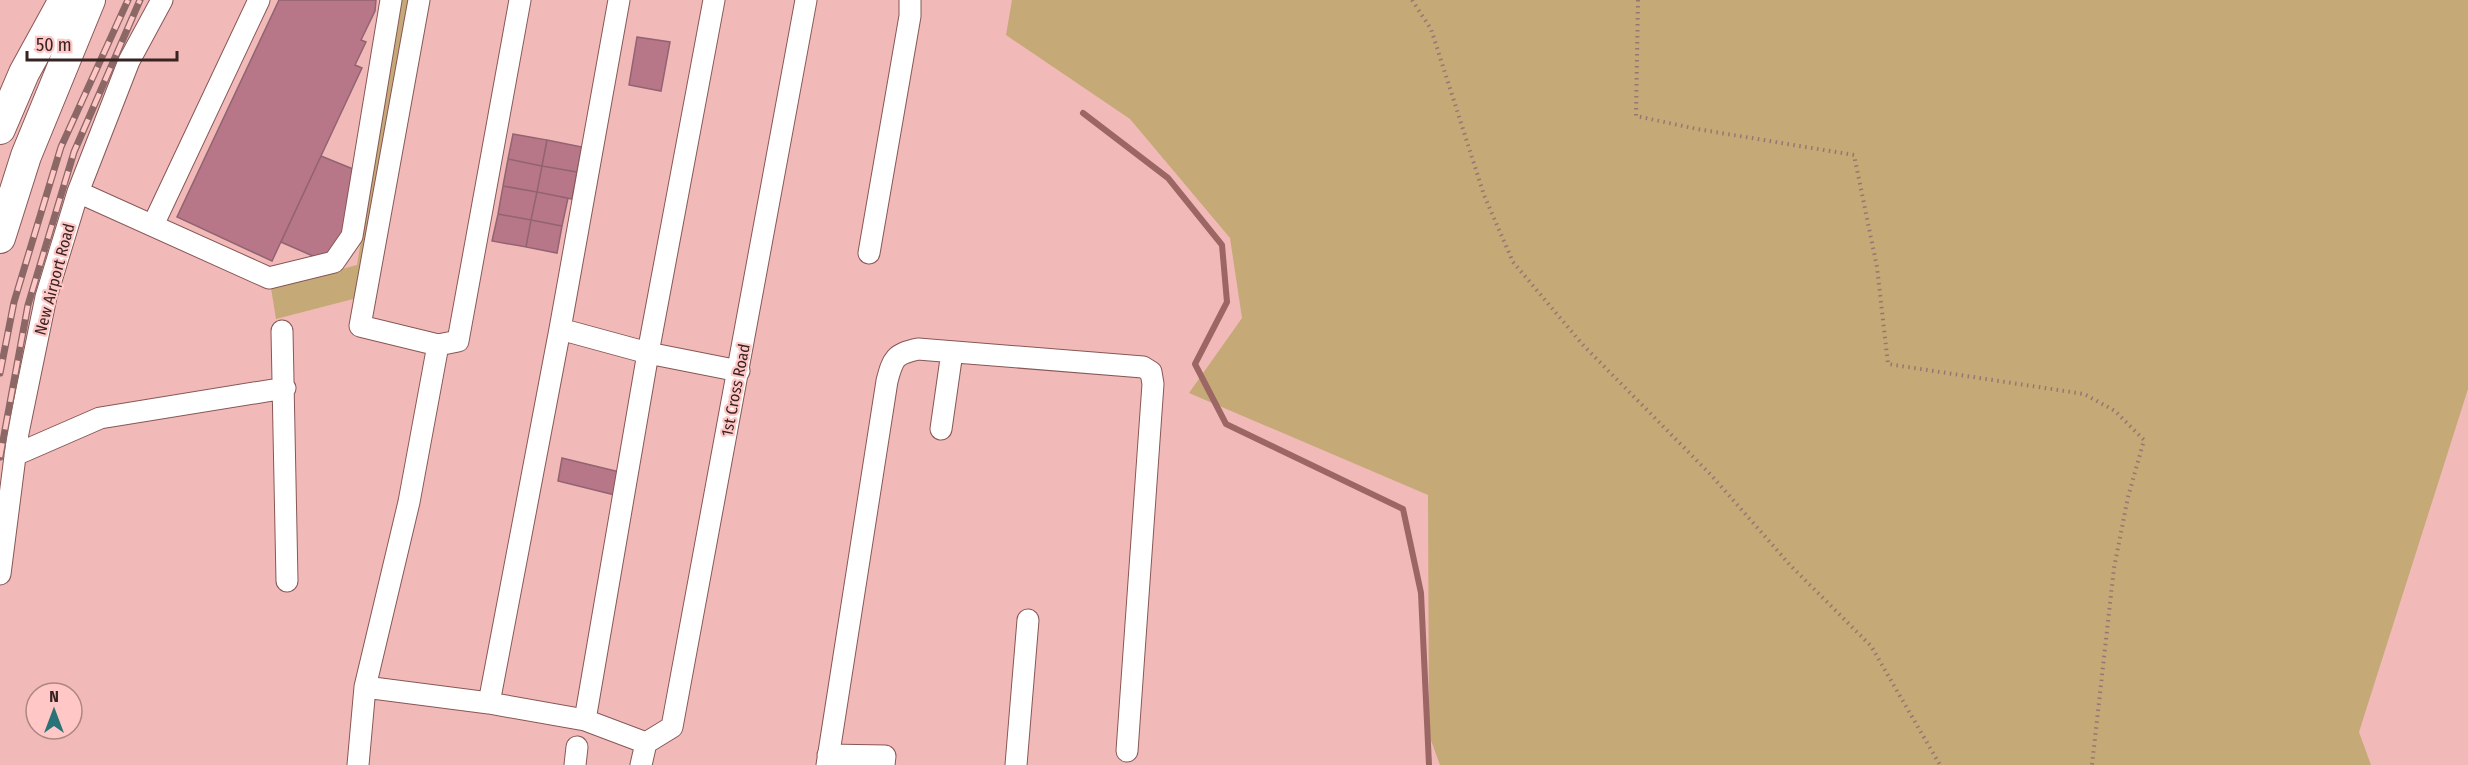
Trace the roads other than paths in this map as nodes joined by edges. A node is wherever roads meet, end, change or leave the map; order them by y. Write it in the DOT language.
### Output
graph roads {
  1 [pos="64,0"];
  2 [pos="90,0"];
  3 [pos="162,0"];
  4 [pos="259,0"];
  5 [pos="391,0"];
  6 [pos="419,0"];
  7 [pos="520,0"];
  8 [pos="619,0"];
  9 [pos="714,0"];
  10 [pos="806,0"];
  11 [pos="910,0"];
  12 [pos="0,129"];
  13 [pos="78,192"];
  14 [pos="153,225"];
  15 [pos="0,238"];
  16 [pos="869,253"];
  17 [pos="560,329"];
  18 [pos="282,331"];
  19 [pos="438,345"];
  20 [pos="952,351"];
  21 [pos="648,353"];
  22 [pos="739,371"];
  23 [pos="285,388"];
  24 [pos="942,429"];
  25 [pos="15,455"];
  26 [pos="0,573"];
  27 [pos="287,581"];
  28 [pos="1028,620"];
  29 [pos="365,687"];
  30 [pos="489,703"];
  31 [pos="585,720"];
  32 [pos="646,743"];
  33 [pos="1127,751"];
  34 [pos="828,760"];
  35 [pos="358,765"];
  36 [pos="641,765"];
  37 [pos="884,765"];
  38 [pos="1016,765"];
  1 -- 12 [label="highway"];
  2 -- 15 [label="highway"];
  3 -- 13 [label="street, New Airport Road"];
  4 -- 14 [label="street"];
  5 -- 14 [label="street"];
  6 -- 19 [label="street"];
  7 -- 19 [label="street"];
  8 -- 17 [label="street"];
  9 -- 21 [label="street"];
  10 -- 22 [label="street, 1st Cross Road"];
  11 -- 16 [label="street"];
  13 -- 14 [label="street"];
  13 -- 25 [label="street, New Airport Road"];
  17 -- 21 [label="street"];
  17 -- 30 [label="street"];
  18 -- 23 [label="street"];
  19 -- 29 [label="street"];
  20 -- 24 [label="street"];
  20 -- 33 [label="street"];
  20 -- 34 [label="street"];
  21 -- 22 [label="street"];
  21 -- 31 [label="street"];
  22 -- 32 [label="street, 1st Cross Road"];
  23 -- 25 [label="street"];
  23 -- 27 [label="street"];
  25 -- 26 [label="street, New Airport Road"];
  28 -- 38 [label="street"];
  29 -- 30 [label="street"];
  29 -- 35 [label="street"];
  30 -- 31 [label="street"];
  31 -- 32 [label="street"];
  32 -- 36 [label="street"];
  34 -- 37 [label="street"];
}
